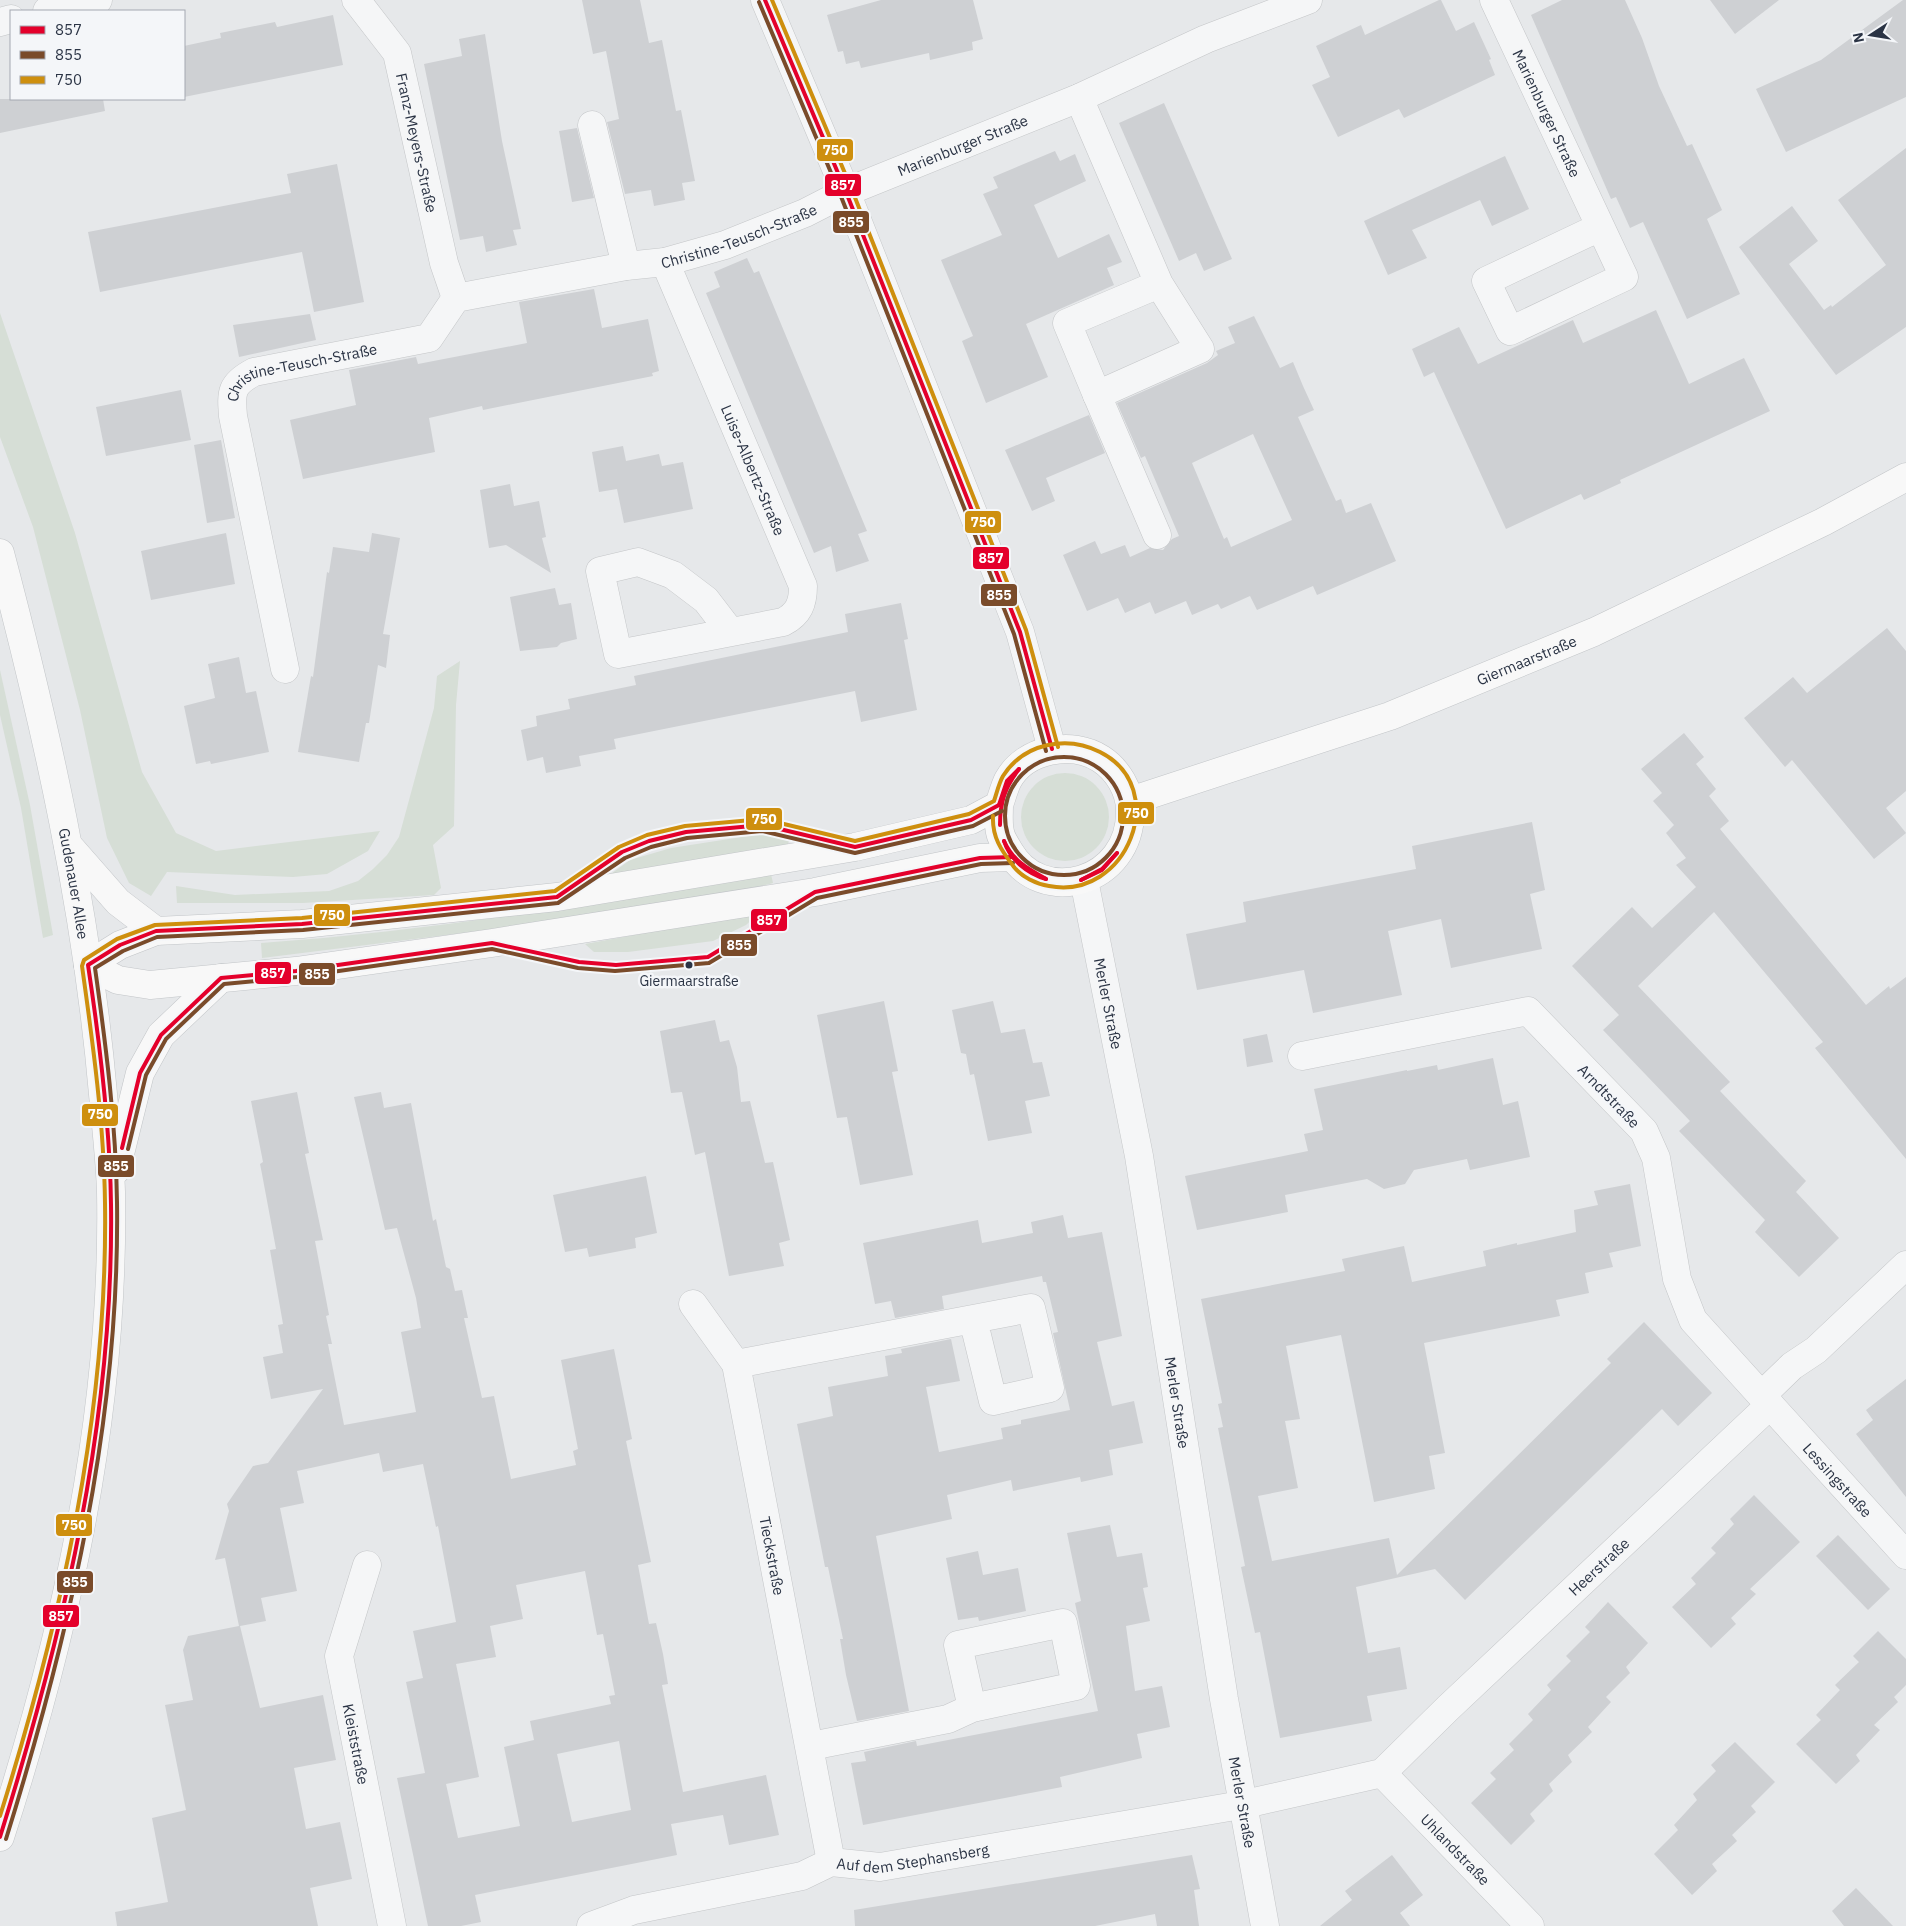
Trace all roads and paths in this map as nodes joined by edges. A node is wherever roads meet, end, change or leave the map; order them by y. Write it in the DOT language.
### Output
graph roads {
  1 [pos="98,0"];
  2 [pos="356,0"];
  3 [pos="764,0"];
  4 [pos="1308,0"];
  5 [pos="1494,0"];
  6 [pos="52,10"];
  7 [pos="1079,98"];
  8 [pos="592,125"];
  9 [pos="846,192"];
  10 [pos="1600,227"];
  11 [pos="665,262"];
  12 [pos="626,266"];
  13 [pos="1159,284"];
  14 [pos="456,298"];
  15 [pos="1097,395"];
  16 [pos="1906,477"];
  17 [pos="1157,534"];
  18 [pos="0,553"];
  19 [pos="729,630"];
  20 [pos="285,669"];
  21 [pos="1052,749"];
  22 [pos="1130,801"];
  23 [pos="998,805"];
  24 [pos="68,844"];
  25 [pos="1012,858"];
  26 [pos="1084,880"];
  27 [pos="156,931"];
  28 [pos="88,965"];
  29 [pos="221,978"];
  30 [pos="1302,1056"];
  31 [pos="111,1191"];
  32 [pos="1906,1265"];
  33 [pos="693,1304"];
  34 [pos="973,1319"];
  35 [pos="736,1364"];
  36 [pos="1766,1400"];
  37 [pos="1906,1555"];
  38 [pos="367,1565"];
  39 [pos="972,1708"];
  40 [pos="811,1746"];
  41 [pos="1382,1774"];
  42 [pos="1241,1804"];
  43 [pos="0,1837"];
  44 [pos="831,1862"];
  45 [pos="392,1926"];
  46 [pos="590,1926"];
  47 [pos="1264,1926"];
  48 [pos="1530,1926"];
  1 -- 6 [label="street"];
  2 -- 14 [label="street, Franz-Meyers-Straße"];
  3 -- 9 [label="street"];
  4 -- 7 [label="street, Marienburger Straße"];
  5 -- 10 [label="street, Marienburger Straße"];
  7 -- 9 [label="street, Marienburger Straße"];
  7 -- 13 [label="street"];
  8 -- 12 [label="street"];
  9 -- 11 [label="street, Christine-Teusch-Straße"];
  9 -- 21 [label="street"];
  10 -- 10 [label="street, Marienburger Straße"];
  11 -- 12 [label="street, Christine-Teusch-Straße"];
  11 -- 19 [label="street, Luise-Albertz-Straße"];
  12 -- 14 [label="street, Christine-Teusch-Straße"];
  13 -- 15 [label="street"];
  13 -- 15 [label="street"];
  14 -- 20 [label="street, Christine-Teusch-Straße"];
  15 -- 17 [label="street"];
  16 -- 22 [label="main road, Giermaarstraße"];
  18 -- 24 [label="main road, Gudenauer Allee"];
  19 -- 19 [label="street, Luise-Albertz-Straße"];
  21 -- 22 [label="main road"];
  21 -- 23 [label="main road"];
  22 -- 26 [label="main road"];
  23 -- 25 [label="main road"];
  23 -- 27 [label="main road"];
  24 -- 27 [label="main road"];
  24 -- 28 [label="main road, Gudenauer Allee"];
  25 -- 26 [label="main road"];
  25 -- 29 [label="main road"];
  26 -- 42 [label="street, Merler Straße"];
  27 -- 28 [label="main road"];
  28 -- 29 [label="main road"];
  28 -- 31 [label="main road, Gudenauer Allee"];
  29 -- 31 [label="main road"];
  30 -- 36 [label="street, Arndtstraße"];
  31 -- 43 [label="main road, Gudenauer Allee"];
  32 -- 36 [label="street, Heerstraße"];
  33 -- 35 [label="street, Tieckstraße"];
  34 -- 35 [label="street"];
  35 -- 40 [label="street, Tieckstraße"];
  36 -- 37 [label="street, Lessingstraße"];
  36 -- 41 [label="street, Heerstraße"];
  38 -- 45 [label="street, Kleiststraße"];
  39 -- 40 [label="street"];
  40 -- 44 [label="street, Tieckstraße"];
  41 -- 42 [label="street"];
  41 -- 48 [label="street, Uhlandstraße"];
  42 -- 44 [label="street, Auf dem Stephansberg"];
  42 -- 47 [label="street, Merler Straße"];
  44 -- 46 [label="street, Auf dem Stephansberg"];
}
